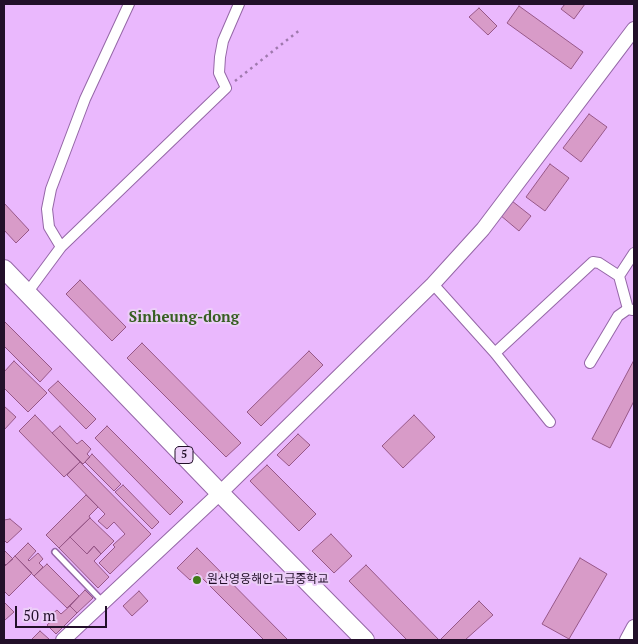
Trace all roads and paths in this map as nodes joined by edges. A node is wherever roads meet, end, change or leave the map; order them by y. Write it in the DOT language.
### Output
graph roads {
  1 [pos="130,4"];
  2 [pos="239,4"];
  3 [pos="300,29"];
  4 [pos="634,29"];
  5 [pos="226,88"];
  6 [pos="61,247"];
  7 [pos="634,253"];
  8 [pos="4,269"];
  9 [pos="618,276"];
  10 [pos="433,284"];
  11 [pos="27,293"];
  12 [pos="631,309"];
  13 [pos="495,353"];
  14 [pos="590,363"];
  15 [pos="550,422"];
  16 [pos="220,493"];
  17 [pos="55,552"];
  18 [pos="104,602"];
  19 [pos="634,626"];
  20 [pos="68,639"];
  21 [pos="365,640"];
  22 [pos="627,640"];
  1 -- 6 [label="street"];
  2 -- 5 [label="street"];
  3 -- 5 [label="path"];
  4 -- 10 [label="main road"];
  5 -- 6 [label="street"];
  6 -- 11 [label="street"];
  7 -- 9 [label="street"];
  8 -- 11 [label="highway, 5"];
  9 -- 12 [label="street"];
  9 -- 13 [label="street"];
  10 -- 13 [label="street"];
  10 -- 16 [label="main road"];
  11 -- 16 [label="highway, 5"];
  12 -- 14 [label="street"];
  13 -- 15 [label="street"];
  16 -- 18 [label="main road"];
  16 -- 21 [label="highway, 5"];
  17 -- 18 [label="lane"];
  18 -- 20 [label="main road"];
  19 -- 22 [label="main road"];
}
